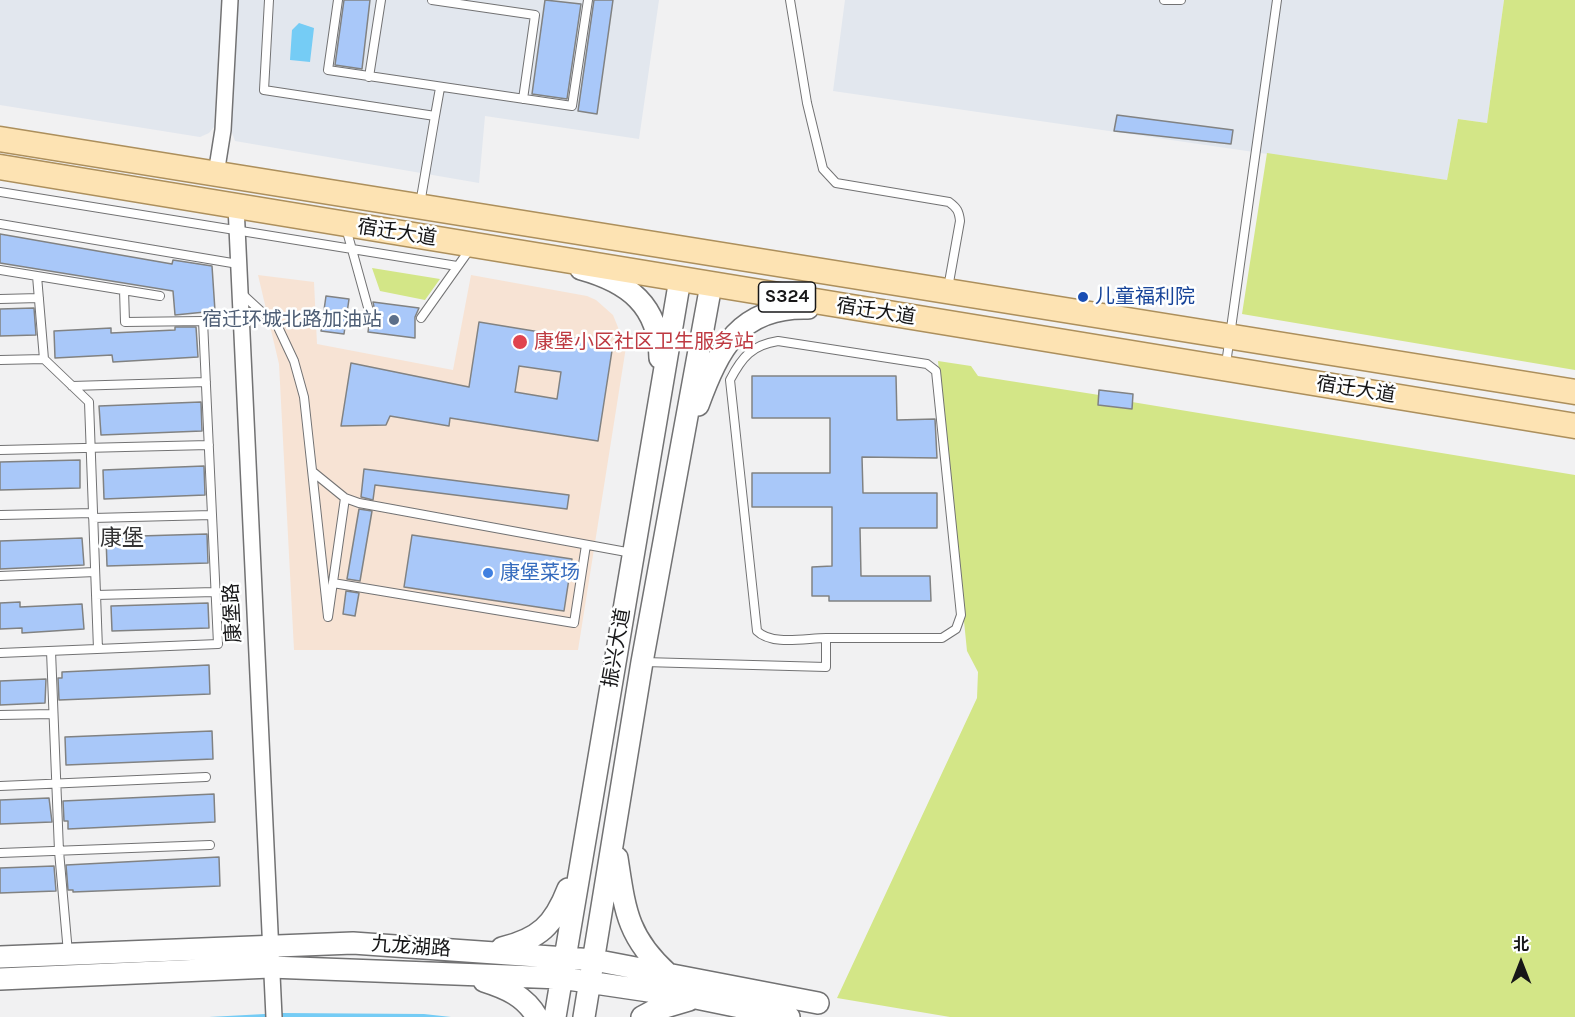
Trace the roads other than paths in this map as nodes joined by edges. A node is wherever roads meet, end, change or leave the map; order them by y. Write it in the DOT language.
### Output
graph roads {
  1 [pos="230,0"];
  2 [pos="269,0"];
  3 [pos="338,0"];
  4 [pos="381,0"];
  5 [pos="432,0"];
  6 [pos="588,0"];
  7 [pos="790,0"];
  8 [pos="1164,0"];
  9 [pos="1181,0"];
  10 [pos="1277,0"];
  11 [pos="369,77"];
  12 [pos="440,88"];
  13 [pos="523,99"];
  14 [pos="435,116"];
  15 [pos="0,139"];
  16 [pos="0,167"];
  17 [pos="216,174"];
  18 [pos="0,192"];
  19 [pos="236,206"];
  20 [pos="419,207"];
  21 [pos="0,224"];
  22 [pos="345,224"];
  23 [pos="237,230"];
  24 [pos="472,245"];
  25 [pos="352,249"];
  26 [pos="525,254"];
  27 [pos="238,264"];
  28 [pos="457,266"];
  29 [pos="0,270"];
  30 [pos="37,276"];
  31 [pos="680,279"];
  32 [pos="711,285"];
  33 [pos="124,290"];
  34 [pos="240,292"];
  35 [pos="947,292"];
  36 [pos="160,296"];
  37 [pos="39,298"];
  38 [pos="0,300"];
  39 [pos="862,309"];
  40 [pos="369,311"];
  41 [pos="421,318"];
  42 [pos="1230,336"];
  43 [pos="44,359"];
  44 [pos="0,360"];
  45 [pos="1225,369"];
  46 [pos="206,382"];
  47 [pos="72,386"];
  48 [pos="1575,392"];
  49 [pos="1575,426"];
  50 [pos="209,445"];
  51 [pos="91,448"];
  52 [pos="0,450"];
  53 [pos="651,450"];
  54 [pos="678,462"];
  55 [pos="313,472"];
  56 [pos="345,498"];
  57 [pos="1,515"];
  58 [pos="212,515"];
  59 [pos="93,516"];
  60 [pos="586,544"];
  61 [pos="634,553"];
  62 [pos="95,572"];
  63 [pos="0,576"];
  64 [pos="333,583"];
  65 [pos="215,592"];
  66 [pos="96,596"];
  67 [pos="826,638"];
  68 [pos="98,649"];
  69 [pos="51,651"];
  70 [pos="0,653"];
  71 [pos="642,662"];
  72 [pos="53,714"];
  73 [pos="0,715"];
  74 [pos="206,777"];
  75 [pos="56,784"];
  76 [pos="0,786"];
  77 [pos="614,840"];
  78 [pos="584,843"];
  79 [pos="210,845"];
  80 [pos="59,851"];
  81 [pos="0,854"];
  82 [pos="269,946"];
  83 [pos="487,952"];
  84 [pos="69,955"];
  85 [pos="0,957"];
  86 [pos="594,960"];
  87 [pos="270,967"];
  88 [pos="563,968"];
  89 [pos="668,974"];
  90 [pos="463,975"];
  91 [pos="0,979"];
  92 [pos="590,981"];
  93 [pos="696,998"];
  94 [pos="818,1003"];
  95 [pos="274,1017"];
  96 [pos="537,1017"];
  97 [pos="555,1017"];
  98 [pos="584,1017"];
  99 [pos="642,1017"];
  100 [pos="789,1017"];
  1 -- 17 [label="street"];
  2 -- 14 [label="lane"];
  3 -- 11 [label="lane"];
  4 -- 11 [label="lane"];
  5 -- 13 [label="lane"];
  6 -- 13 [label="lane"];
  7 -- 35 [label="lane"];
  8 -- 9 [label="lane"];
  10 -- 42 [label="lane"];
  11 -- 12 [label="lane"];
  12 -- 13 [label="lane"];
  12 -- 14 [label="lane"];
  14 -- 20 [label="lane"];
  15 -- 17 [label="main road, 宿迁大道 / S324"];
  16 -- 19 [label="main road, 宿迁大道 / S324"];
  17 -- 20 [label="main road, 宿迁大道 / S324"];
  18 -- 23 [label="lane"];
  19 -- 22 [label="main road, 宿迁大道 / S324"];
  19 -- 23 [label="street, 康堡路"];
  20 -- 35 [label="main road, 宿迁大道 / S324"];
  21 -- 27 [label="lane"];
  22 -- 24 [label="main road, 宿迁大道 / S324"];
  22 -- 25 [label="lane"];
  23 -- 25 [label="lane"];
  23 -- 27 [label="street, 康堡路"];
  24 -- 26 [label="main road, 宿迁大道 / S324"];
  24 -- 28 [label="lane"];
  25 -- 28 [label="lane"];
  25 -- 40 [label="lane"];
  26 -- 31 [label="main road, 宿迁大道 / S324"];
  26 -- 53 [label="street"];
  27 -- 34 [label="street, 康堡路"];
  28 -- 41 [label="lane"];
  29 -- 30 [label="lane"];
  30 -- 33 [label="lane"];
  30 -- 37 [label="lane"];
  31 -- 32 [label="main road, 宿迁大道 / S324"];
  31 -- 53 [label="street, 振兴大道"];
  32 -- 39 [label="main road, 宿迁大道 / S324"];
  32 -- 54 [label="street, 振兴大道"];
  33 -- 36 [label="lane"];
  33 -- 46 [label="lane"];
  34 -- 55 [label="lane"];
  34 -- 82 [label="street, 康堡路"];
  35 -- 42 [label="main road, 宿迁大道 / S324"];
  37 -- 38 [label="lane"];
  37 -- 43 [label="lane"];
  39 -- 45 [label="main road, 宿迁大道 / S324"];
  39 -- 54 [label="street"];
  42 -- 45 [label="lane"];
  42 -- 48 [label="main road, 宿迁大道 / S324"];
  43 -- 44 [label="lane"];
  43 -- 47 [label="lane"];
  45 -- 49 [label="main road, 宿迁大道 / S324"];
  46 -- 47 [label="lane"];
  46 -- 50 [label="lane"];
  47 -- 51 [label="lane"];
  50 -- 51 [label="lane"];
  50 -- 58 [label="lane"];
  51 -- 52 [label="lane"];
  51 -- 59 [label="lane"];
  53 -- 61 [label="street, 振兴大道"];
  54 -- 71 [label="street, 振兴大道"];
  55 -- 56 [label="lane"];
  55 -- 64 [label="lane"];
  56 -- 60 [label="lane"];
  56 -- 64 [label="lane"];
  57 -- 59 [label="lane"];
  58 -- 59 [label="lane"];
  58 -- 65 [label="lane"];
  59 -- 62 [label="lane"];
  60 -- 61 [label="lane"];
  60 -- 64 [label="lane"];
  61 -- 78 [label="street, 振兴大道"];
  62 -- 63 [label="lane"];
  62 -- 66 [label="lane"];
  65 -- 66 [label="lane"];
  65 -- 68 [label="lane"];
  66 -- 68 [label="lane"];
  67 -- 67 [label="lane"];
  67 -- 71 [label="lane"];
  68 -- 69 [label="lane"];
  69 -- 70 [label="lane"];
  69 -- 72 [label="lane"];
  71 -- 77 [label="street, 振兴大道"];
  72 -- 73 [label="lane"];
  72 -- 75 [label="lane"];
  74 -- 75 [label="lane"];
  75 -- 76 [label="lane"];
  75 -- 80 [label="lane"];
  77 -- 86 [label="street, 振兴大道"];
  77 -- 89 [label="street"];
  78 -- 83 [label="street"];
  78 -- 88 [label="street, 振兴大道"];
  79 -- 80 [label="lane"];
  80 -- 81 [label="lane"];
  80 -- 84 [label="lane"];
  82 -- 83 [label="street, 九龙湖路"];
  82 -- 84 [label="street, 九龙湖路"];
  82 -- 87 [label="street, 康堡路"];
  83 -- 88 [label="street, 九龙湖路"];
  84 -- 85 [label="street, 九龙湖路"];
  86 -- 88 [label="street, 九龙湖路"];
  86 -- 89 [label="street, 九龙湖路"];
  86 -- 92 [label="street, 振兴大道"];
  87 -- 90 [label="street, 九龙湖路"];
  87 -- 91 [label="street, 九龙湖路"];
  87 -- 95 [label="street, 康堡路"];
  88 -- 90 [label="street, 九龙湖路"];
  88 -- 92 [label="street, 九龙湖路"];
  88 -- 97 [label="street, 振兴大道"];
  89 -- 94 [label="street, 九龙湖路"];
  90 -- 96 [label="street"];
  92 -- 93 [label="street, 九龙湖路"];
  92 -- 98 [label="street, 振兴大道"];
  93 -- 99 [label="street"];
  93 -- 100 [label="street, 九龙湖路"];
}
